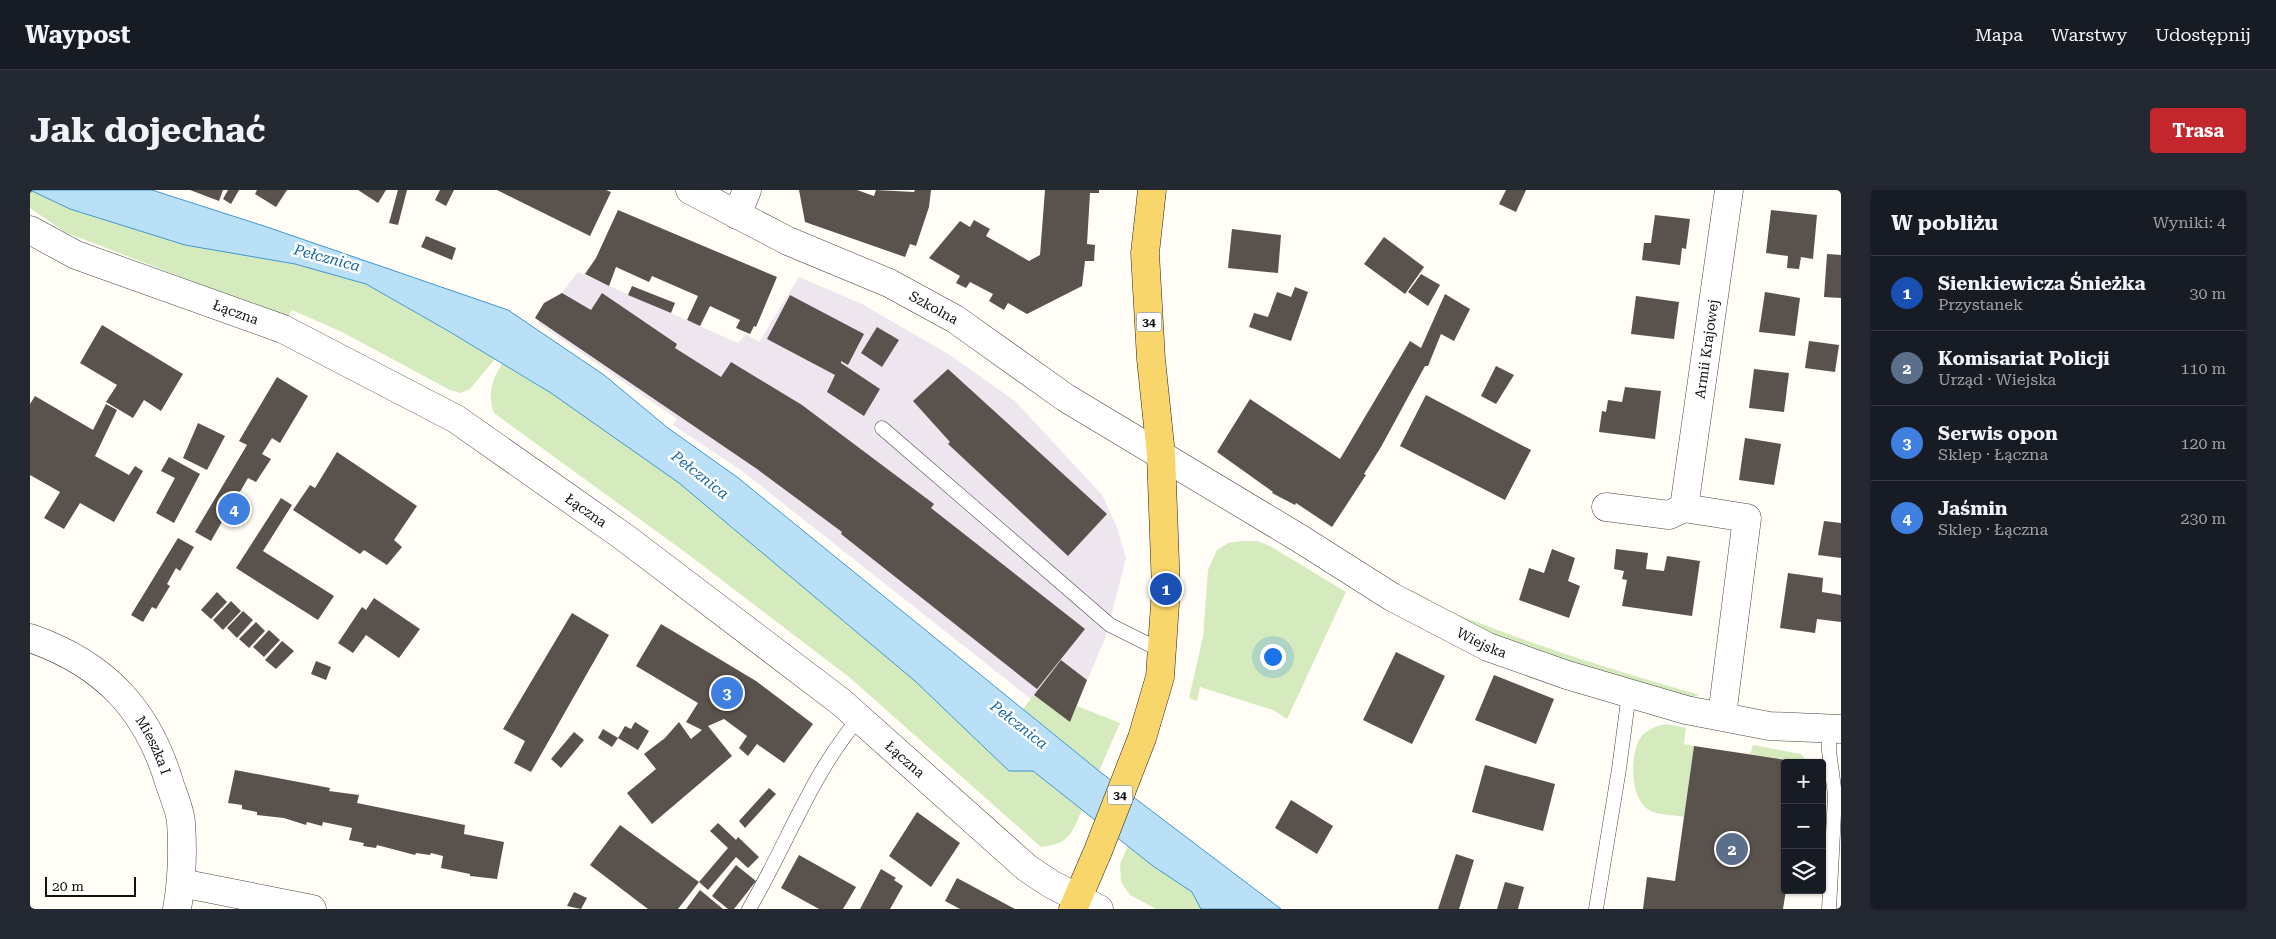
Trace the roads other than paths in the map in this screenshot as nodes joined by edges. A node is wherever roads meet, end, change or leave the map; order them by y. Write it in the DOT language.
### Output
graph roads {
  1 [pos="690,190"];
  2 [pos="1152,190"];
  3 [pos="1730,190"];
  4 [pos="742,202"];
  5 [pos="30,230"];
  6 [pos="882,428"];
  7 [pos="1161,455"];
  8 [pos="1606,507"];
  9 [pos="1684,508"];
  10 [pos="30,638"];
  11 [pos="1162,650"];
  12 [pos="1629,693"];
  13 [pos="1722,716"];
  14 [pos="859,718"];
  15 [pos="1835,728"];
  16 [pos="179,896"];
  17 [pos="271,904"];
  18 [pos="1083,905"];
  19 [pos="312,909"];
  20 [pos="749,909"];
  21 [pos="1596,909"];
  22 [pos="1829,909"];
  1 -- 4 [label="street, Szkolna"];
  2 -- 7 [label="main road, 34"];
  3 -- 9 [label="street, Armii Krajowej"];
  4 -- 7 [label="street, Szkolna"];
  5 -- 14 [label="street, Łączna"];
  6 -- 11 [label="lane"];
  7 -- 11 [label="main road, 34"];
  7 -- 12 [label="street, Wiejska"];
  8 -- 9 [label="street"];
  9 -- 13 [label="street"];
  10 -- 16 [label="street, Mieszka I"];
  11 -- 18 [label="main road, 34"];
  12 -- 13 [label="street, Wiejska"];
  12 -- 21 [label="lane"];
  13 -- 15 [label="street, Wiejska"];
  14 -- 18 [label="street, Łączna"];
  14 -- 20 [label="lane"];
  15 -- 22 [label="lane"];
  16 -- 17 [label="street"];
  17 -- 19 [label="street"];
}
